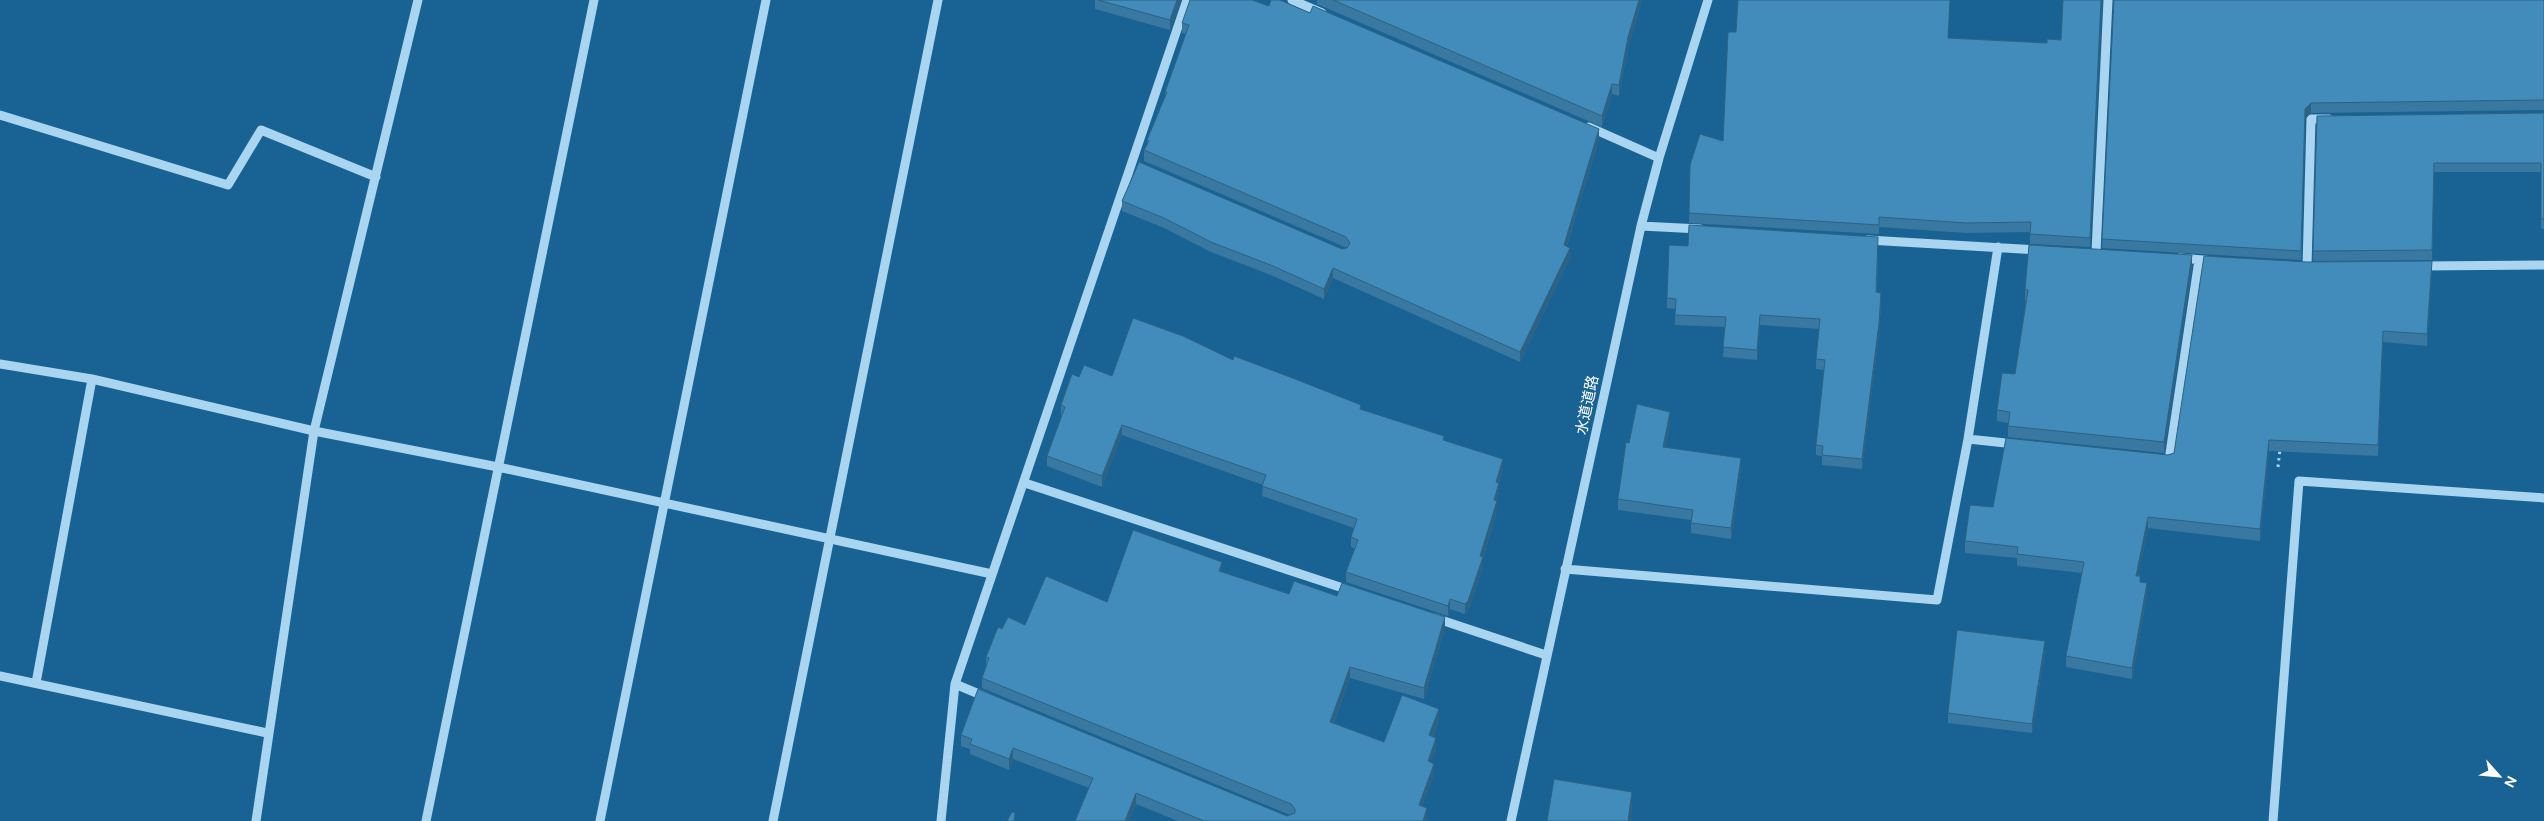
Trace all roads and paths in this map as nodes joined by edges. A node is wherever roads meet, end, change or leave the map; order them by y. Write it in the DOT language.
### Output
graph roads {
  1 [pos="418,0"];
  2 [pos="594,0"];
  3 [pos="766,0"];
  4 [pos="938,0"];
  5 [pos="1187,0"];
  6 [pos="1292,0"];
  7 [pos="1708,0"];
  8 [pos="2108,0"];
  9 [pos="1329,16"];
  10 [pos="0,115"];
  11 [pos="2340,118"];
  12 [pos="1576,122"];
  13 [pos="1659,158"];
  14 [pos="1132,162"];
  15 [pos="1142,166"];
  16 [pos="376,177"];
  17 [pos="1640,226"];
  18 [pos="1710,230"];
  19 [pos="1859,239"];
  20 [pos="1998,248"];
  21 [pos="2047,250"];
  22 [pos="2086,252"];
  23 [pos="2171,258"];
  24 [pos="2198,260"];
  25 [pos="2226,262"];
  26 [pos="2544,265"];
  27 [pos="2416,266"];
  28 [pos="2317,267"];
  29 [pos="0,364"];
  30 [pos="92,380"];
  31 [pos="314,431"];
  32 [pos="1968,439"];
  33 [pos="2281,441"];
  34 [pos="2026,445"];
  35 [pos="2150,458"];
  36 [pos="498,467"];
  37 [pos="2300,480"];
  38 [pos="1025,483"];
  39 [pos="2544,498"];
  40 [pos="665,504"];
  41 [pos="829,539"];
  42 [pos="1565,569"];
  43 [pos="992,574"];
  44 [pos="1357,592"];
  45 [pos="1423,614"];
  46 [pos="1546,655"];
  47 [pos="0,676"];
  48 [pos="36,683"];
  49 [pos="956,684"];
  50 [pos="992,699"];
  51 [pos="267,733"];
  52 [pos="256,821"];
  53 [pos="426,821"];
  54 [pos="600,821"];
  55 [pos="773,821"];
  56 [pos="941,821"];
  57 [pos="1510,821"];
  58 [pos="2273,821"];
  1 -- 16 [label="street"];
  2 -- 36 [label="street"];
  3 -- 40 [label="street"];
  4 -- 41 [label="street"];
  5 -- 14 [label="street"];
  6 -- 9 [label="street"];
  7 -- 13 [label="street, 水道道路"];
  8 -- 22 [label="street"];
  10 -- 16 [label="street"];
  11 -- 28 [label="street"];
  12 -- 13 [label="street"];
  13 -- 17 [label="street, 水道道路"];
  14 -- 15 [label="street"];
  14 -- 38 [label="street"];
  16 -- 31 [label="street"];
  17 -- 18 [label="street"];
  17 -- 42 [label="street, 水道道路"];
  19 -- 20 [label="street"];
  20 -- 21 [label="street"];
  20 -- 32 [label="street"];
  23 -- 24 [label="street"];
  24 -- 25 [label="street"];
  24 -- 35 [label="street"];
  26 -- 27 [label="street"];
  29 -- 30 [label="street"];
  30 -- 31 [label="street"];
  30 -- 48 [label="street"];
  31 -- 36 [label="street"];
  31 -- 51 [label="street"];
  32 -- 34 [label="street"];
  32 -- 42 [label="street"];
  33 -- 37 [label="path"];
  36 -- 40 [label="street"];
  36 -- 53 [label="street"];
  37 -- 39 [label="street"];
  37 -- 58 [label="street"];
  38 -- 43 [label="street"];
  38 -- 44 [label="street"];
  40 -- 41 [label="street"];
  40 -- 54 [label="street"];
  41 -- 43 [label="street"];
  41 -- 55 [label="street"];
  42 -- 46 [label="street, 水道道路"];
  43 -- 49 [label="street"];
  45 -- 46 [label="street"];
  46 -- 57 [label="street, 水道道路"];
  47 -- 48 [label="street"];
  48 -- 51 [label="street"];
  49 -- 50 [label="street"];
  49 -- 56 [label="street"];
  51 -- 52 [label="street"];
}
